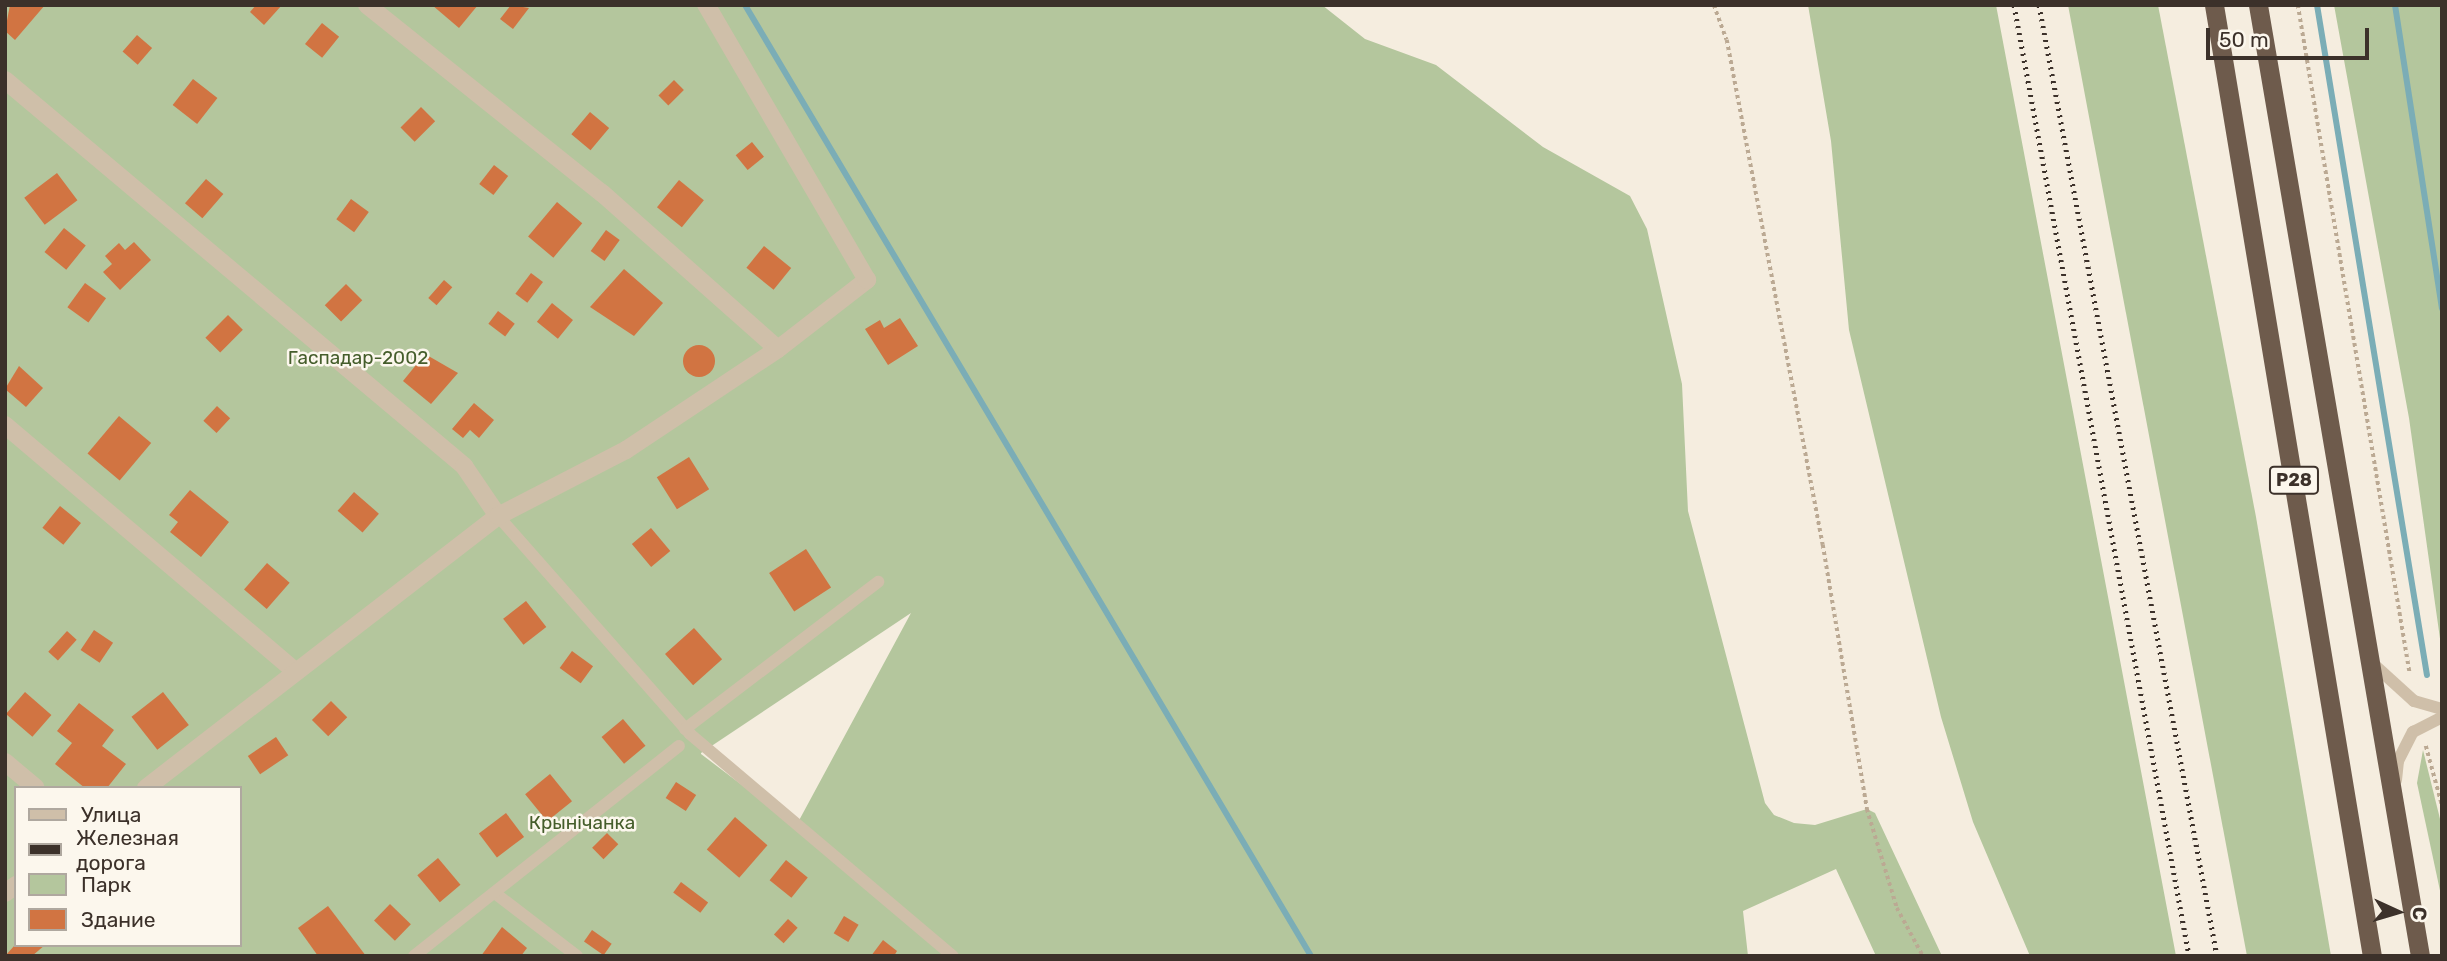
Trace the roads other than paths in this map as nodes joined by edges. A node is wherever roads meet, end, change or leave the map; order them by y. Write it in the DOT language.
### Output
graph roads {
  1 [pos="368,5"];
  2 [pos="706,5"];
  3 [pos="2214,5"];
  4 [pos="2258,5"];
  5 [pos="5,80"];
  6 [pos="778,349"];
  7 [pos="5,425"];
  8 [pos="498,516"];
  9 [pos="878,582"];
  10 [pos="2370,661"];
  11 [pos="295,671"];
  12 [pos="2442,709"];
  13 [pos="2442,717"];
  14 [pos="685,729"];
  15 [pos="679,746"];
  16 [pos="5,762"];
  17 [pos="34,786"];
  18 [pos="149,786"];
  19 [pos="2394,801"];
  20 [pos="496,894"];
  21 [pos="414,956"];
  22 [pos="577,956"];
  23 [pos="953,956"];
  24 [pos="2372,956"];
  25 [pos="2420,956"];
  1 -- 6 [label="street"];
  2 -- 6 [label="street"];
  3 -- 24 [label="highway, Р28"];
  4 -- 10 [label="highway, Р28"];
  5 -- 8 [label="street"];
  6 -- 8 [label="street"];
  7 -- 11 [label="street"];
  8 -- 11 [label="street"];
  8 -- 14 [label="lane"];
  9 -- 14 [label="lane"];
  10 -- 12 [label="lane"];
  10 -- 19 [label="highway, Р28"];
  11 -- 18 [label="street"];
  13 -- 19 [label="lane"];
  14 -- 23 [label="lane"];
  15 -- 20 [label="lane"];
  16 -- 17 [label="street"];
  19 -- 25 [label="highway, Р28"];
  20 -- 21 [label="lane"];
  20 -- 22 [label="lane"];
}
